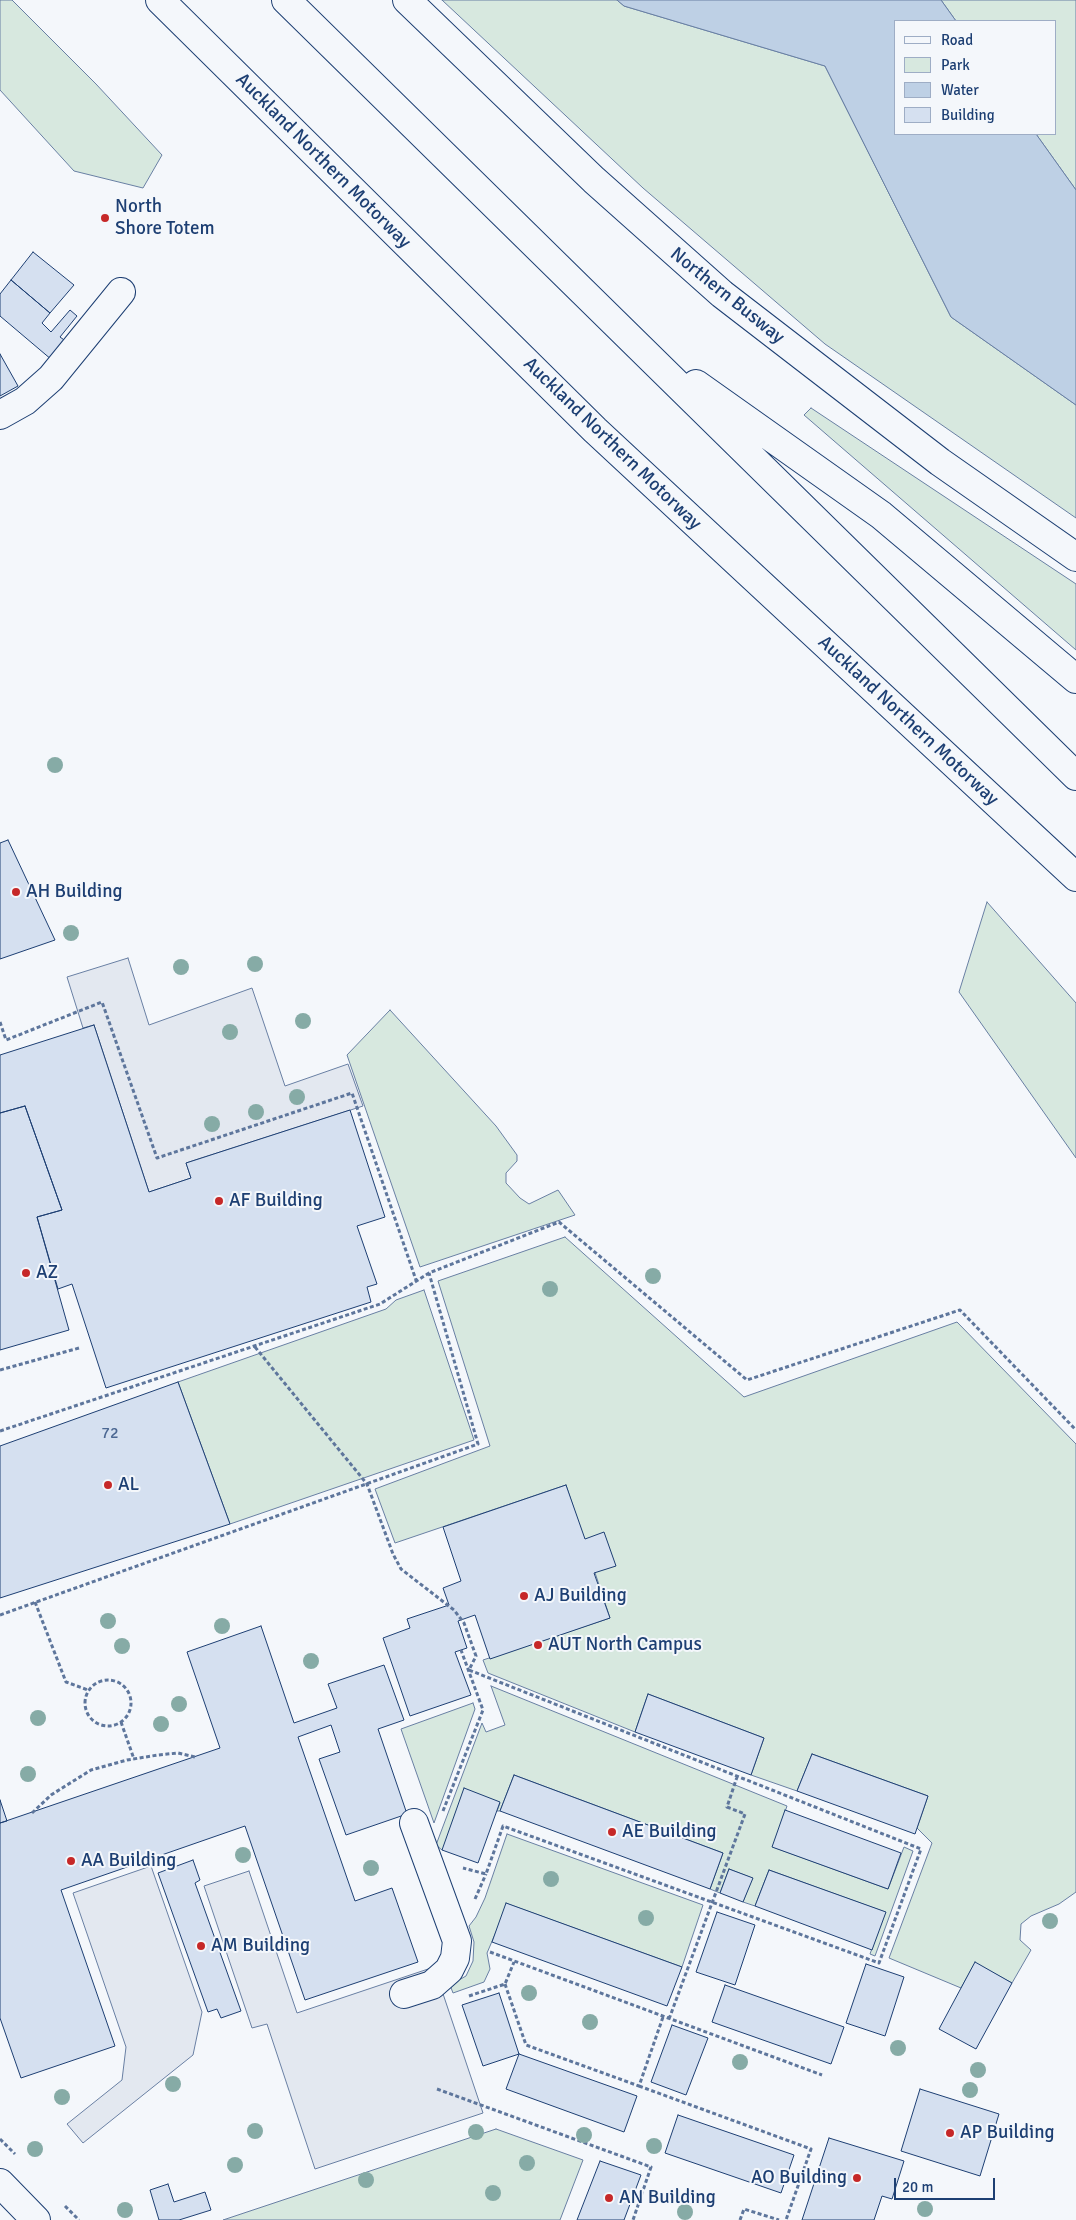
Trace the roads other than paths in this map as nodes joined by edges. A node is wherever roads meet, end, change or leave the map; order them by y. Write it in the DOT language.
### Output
graph roads {
  1 [pos="160,0"];
  2 [pos="286,0"];
  3 [pos="407,0"];
  4 [pos="121,292"];
  5 [pos="627,336"];
  6 [pos="0,415"];
  7 [pos="1076,557"];
  8 [pos="1076,679"];
  9 [pos="1076,776"];
  10 [pos="1076,877"];
  11 [pos="414,1823"];
  12 [pos="404,1994"];
  13 [pos="0,2182"];
  14 [pos="36,2220"];
  1 -- 10 [label="main road, Auckland Northern Motorway"];
  2 -- 5 [label="main road"];
  3 -- 7 [label="main road, Northern Busway"];
  4 -- 6 [label="main road"];
  5 -- 8 [label="main road"];
  5 -- 9 [label="main road"];
  11 -- 12 [label="main road"];
  13 -- 14 [label="main road"];
}
